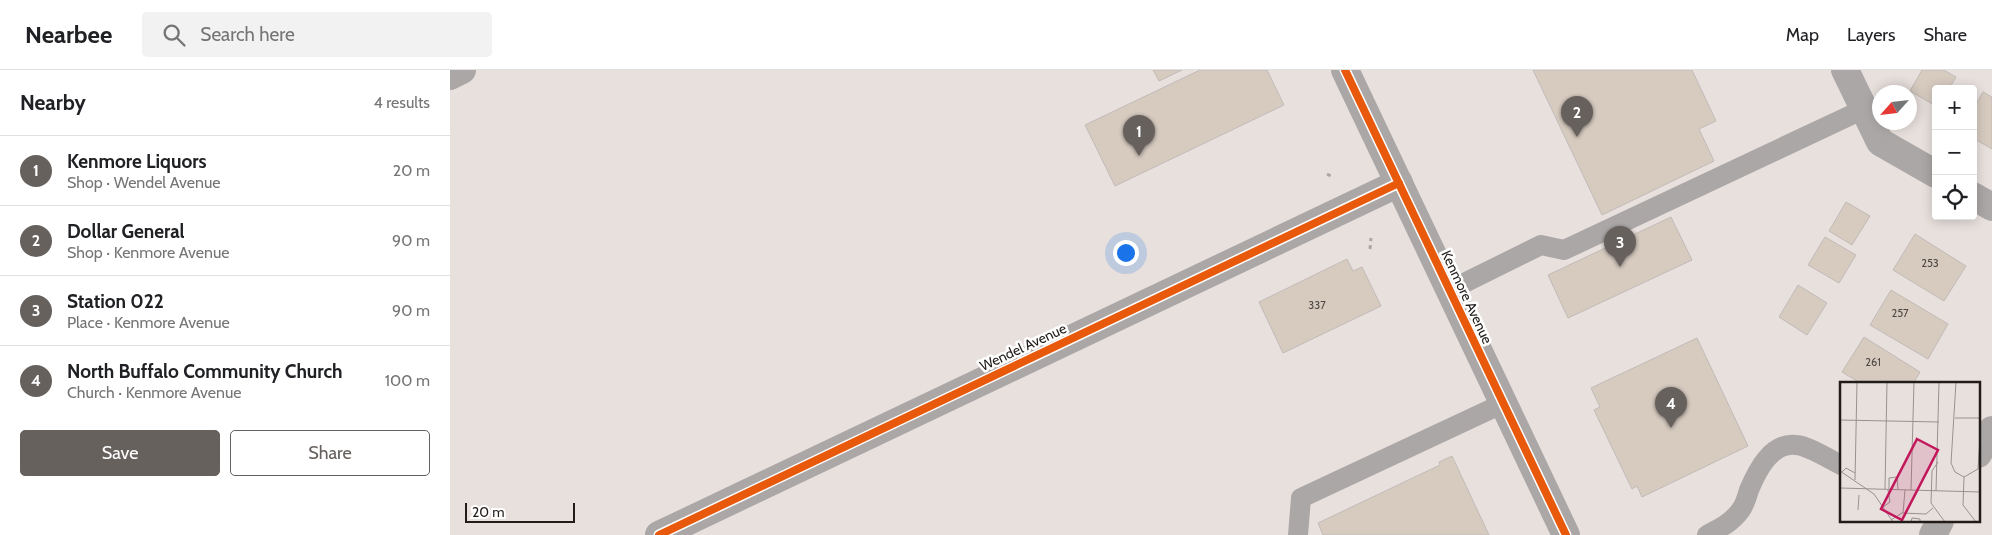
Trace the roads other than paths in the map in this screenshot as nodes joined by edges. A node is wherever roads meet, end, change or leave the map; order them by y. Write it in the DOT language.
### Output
graph roads {
  1 [pos="462,70"];
  2 [pos="1345,70"];
  3 [pos="1845,70"];
  4 [pos="450,76"];
  5 [pos="1864,110"];
  6 [pos="1932,172"];
  7 [pos="1399,183"];
  8 [pos="1977,198"];
  9 [pos="1992,207"];
  10 [pos="1450,290"];
  11 [pos="1504,404"];
  12 [pos="1992,430"];
  13 [pos="1980,451"];
  14 [pos="1840,465"];
  15 [pos="1940,522"];
  16 [pos="659,535"];
  17 [pos="1298,535"];
  18 [pos="1566,535"];
  19 [pos="1707,535"];
  20 [pos="1933,535"];
  1 -- 4 [label="street"];
  2 -- 7 [label="main road, Kenmore Avenue"];
  3 -- 5 [label="street"];
  5 -- 6 [label="street"];
  5 -- 10 [label="lane"];
  7 -- 10 [label="main road, Kenmore Avenue"];
  7 -- 16 [label="street, Wendel Avenue"];
  8 -- 9 [label="street"];
  10 -- 11 [label="main road, Kenmore Avenue"];
  11 -- 17 [label="lane"];
  11 -- 18 [label="main road, Kenmore Avenue"];
  12 -- 13 [label="street"];
  14 -- 19 [label="lane"];
  15 -- 20 [label="street"];
}
